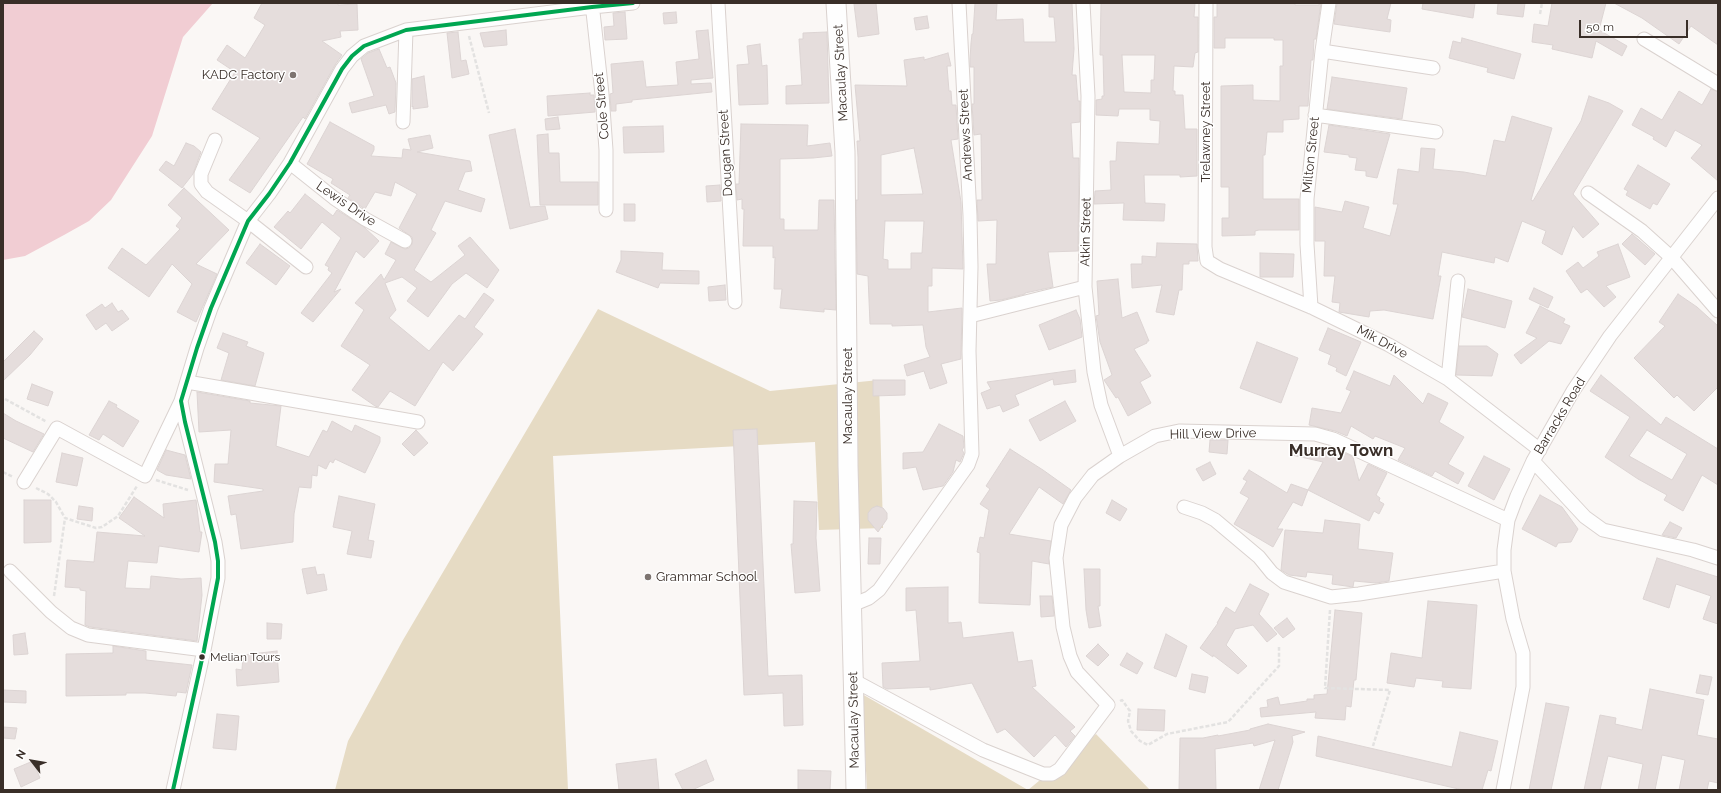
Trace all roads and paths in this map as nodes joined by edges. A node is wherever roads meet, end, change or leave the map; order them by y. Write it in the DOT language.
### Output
graph roads {
  1 [pos="633,3"];
  2 [pos="718,3"];
  3 [pos="836,3"];
  4 [pos="959,3"];
  5 [pos="1083,3"];
  6 [pos="1206,3"];
  7 [pos="1329,3"];
  8 [pos="1542,3"];
  9 [pos="592,5"];
  10 [pos="1540,14"];
  11 [pos="466,23"];
  12 [pos="406,30"];
  13 [pos="1644,39"];
  14 [pos="1322,51"];
  15 [pos="1433,68"];
  16 [pos="1718,84"];
  17 [pos="489,113"];
  18 [pos="1315,115"];
  19 [pos="403,122"];
  20 [pos="1436,132"];
  21 [pos="215,140"];
  22 [pos="290,163"];
  23 [pos="1588,193"];
  24 [pos="1716,205"];
  25 [pos="606,210"];
  26 [pos="248,221"];
  27 [pos="405,241"];
  28 [pos="1672,258"];
  29 [pos="1207,261"];
  30 [pos="306,267"];
  31 [pos="1458,280"];
  32 [pos="1085,287"];
  33 [pos="735,302"];
  34 [pos="1310,307"];
  35 [pos="1718,311"];
  36 [pos="970,316"];
  37 [pos="1448,379"];
  38 [pos="187,382"];
  39 [pos="5,399"];
  40 [pos="181,401"];
  41 [pos="418,422"];
  42 [pos="57,428"];
  43 [pos="1540,450"];
  44 [pos="1120,456"];
  45 [pos="1533,461"];
  46 [pos="3,472"];
  47 [pos="145,476"];
  48 [pos="24,482"];
  49 [pos="204,495"];
  50 [pos="1184,507"];
  51 [pos="65,518"];
  52 [pos="1508,520"];
  53 [pos="1718,558"];
  54 [pos="10,571"];
  55 [pos="1504,571"];
  56 [pos="1331,597"];
  57 [pos="852,605"];
  58 [pos="51,612"];
  59 [pos="1279,647"];
  60 [pos="204,650"];
  61 [pos="853,680"];
  62 [pos="1108,705"];
  63 [pos="1373,746"];
  64 [pos="173,790"];
  65 [pos="856,790"];
  66 [pos="1503,790"];
  1 -- 9 [label="street"];
  2 -- 33 [label="street, Dougan Street"];
  3 -- 57 [label="street, Macaulay Street"];
  4 -- 36 [label="street, Andrews Street"];
  5 -- 32 [label="street, Atkin Street"];
  6 -- 29 [label="street, Trelawney Street"];
  7 -- 14 [label="street, Milton Street"];
  8 -- 10 [label="path"];
  9 -- 11 [label="street"];
  9 -- 25 [label="street, Cole Street"];
  11 -- 12 [label="street"];
  11 -- 17 [label="path"];
  12 -- 19 [label="street"];
  12 -- 22 [label="street"];
  13 -- 16 [label="street"];
  14 -- 15 [label="street"];
  14 -- 18 [label="street, Milton Street"];
  18 -- 20 [label="street"];
  18 -- 34 [label="street, Milton Street"];
  21 -- 26 [label="street"];
  22 -- 26 [label="street"];
  22 -- 27 [label="street, Lewis Drive"];
  23 -- 28 [label="street"];
  24 -- 28 [label="street, Barracks Road"];
  26 -- 30 [label="street"];
  26 -- 38 [label="street"];
  28 -- 35 [label="street"];
  28 -- 43 [label="street, Barracks Road"];
  29 -- 34 [label="street, Mik Drive"];
  31 -- 37 [label="street"];
  32 -- 36 [label="street"];
  32 -- 44 [label="street, Atkin Street"];
  34 -- 37 [label="street, Mik Drive"];
  36 -- 57 [label="street, Andrews Street"];
  37 -- 43 [label="street, Mik Drive"];
  38 -- 40 [label="street"];
  38 -- 41 [label="street"];
  39 -- 42 [label="path"];
  40 -- 47 [label="street"];
  40 -- 49 [label="street"];
  42 -- 47 [label="street"];
  42 -- 48 [label="street"];
  43 -- 45 [label="street, Barracks Road"];
  44 -- 52 [label="street, Hill View Drive"];
  44 -- 62 [label="street, Hill View Drive"];
  45 -- 52 [label="street"];
  45 -- 53 [label="street, Barracks Road"];
  46 -- 48 [label="path"];
  47 -- 49 [label="path"];
  47 -- 51 [label="path"];
  48 -- 51 [label="path"];
  49 -- 60 [label="street"];
  50 -- 56 [label="street"];
  51 -- 58 [label="path"];
  52 -- 55 [label="street"];
  54 -- 58 [label="street"];
  55 -- 56 [label="street"];
  55 -- 66 [label="street"];
  56 -- 63 [label="path"];
  57 -- 61 [label="street, Macaulay Street"];
  58 -- 60 [label="street"];
  59 -- 62 [label="path"];
  60 -- 64 [label="street"];
  61 -- 62 [label="street"];
  61 -- 65 [label="street, Macaulay Street"];
}
